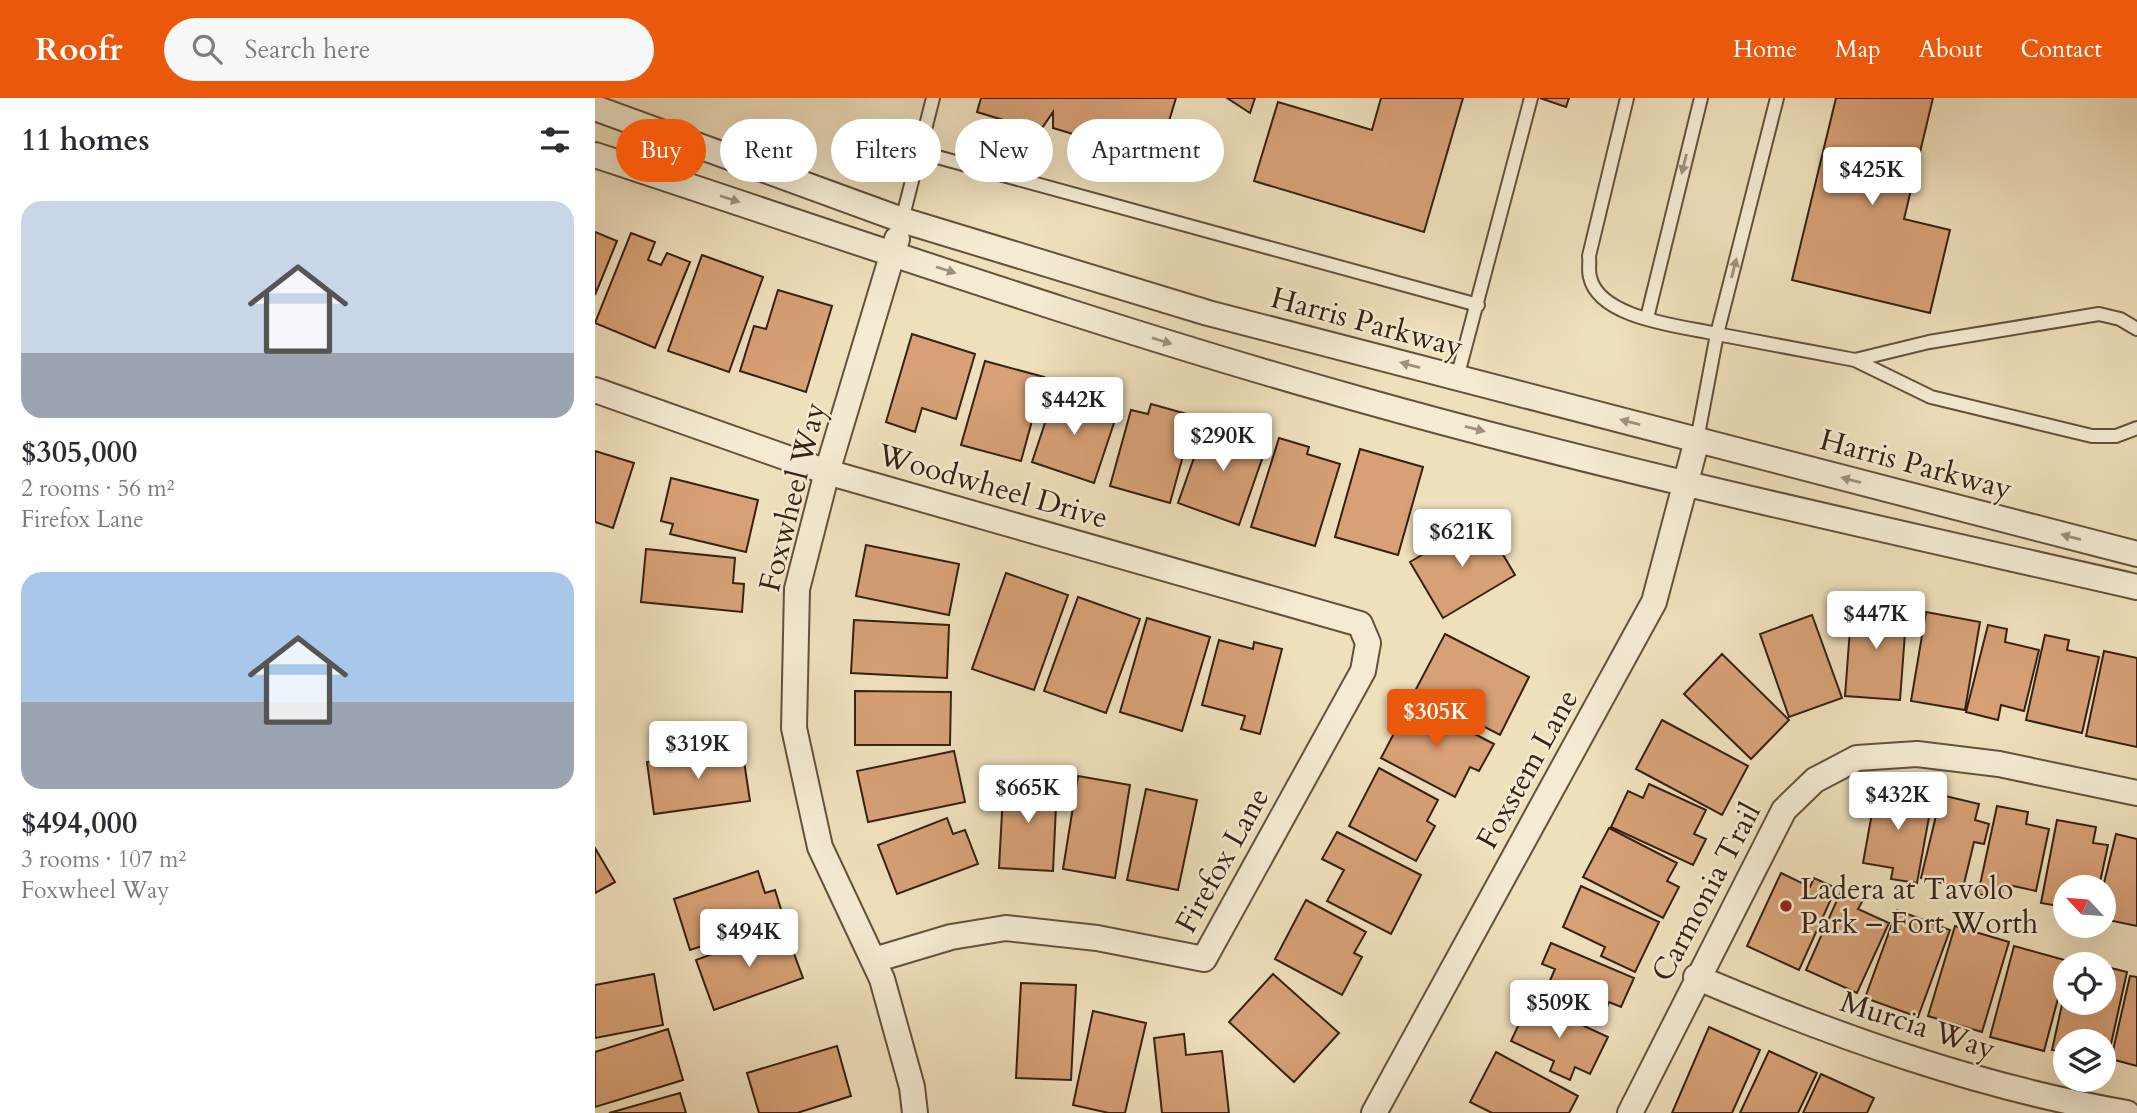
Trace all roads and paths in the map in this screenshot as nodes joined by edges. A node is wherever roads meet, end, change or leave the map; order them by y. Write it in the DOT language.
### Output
graph roads {
  1 [pos="933,98"];
  2 [pos="1531,98"];
  3 [pos="1627,98"];
  4 [pos="1700,98"];
  5 [pos="1777,98"];
  6 [pos="595,108"];
  7 [pos="928,119"];
  8 [pos="595,155"];
  9 [pos="941,158"];
  10 [pos="912,182"];
  11 [pos="902,220"];
  12 [pos="893,253"];
  13 [pos="1478,305"];
  14 [pos="1647,318"];
  15 [pos="2137,329"];
  16 [pos="1717,334"];
  17 [pos="1855,360"];
  18 [pos="1457,378"];
  19 [pos="595,390"];
  20 [pos="2137,428"];
  21 [pos="1697,440"];
  22 [pos="827,472"];
  23 [pos="1685,483"];
  24 [pos="2137,554"];
  25 [pos="2137,587"];
  26 [pos="1368,643"];
  27 [pos="2137,793"];
  28 [pos="874,960"];
  29 [pos="1696,977"];
  30 [pos="2048,1106"];
  31 [pos="915,1113"];
  32 [pos="1374,1113"];
  33 [pos="1630,1113"];
  34 [pos="2127,1113"];
  1 -- 7 [label="lane"];
  2 -- 13 [label="lane"];
  3 -- 14 [label="lane"];
  4 -- 14 [label="lane, one-way"];
  16 -- 5 [label="lane, one-way"];
  6 -- 11 [label="street, Harris Parkway"];
  8 -- 12 [label="street, one-way"];
  9 -- 13 [label="lane"];
  10 -- 11 [label="lane"];
  11 -- 12 [label="street, Foxwheel Way"];
  18 -- 11 [label="street, Harris Parkway, one-way"];
  12 -- 22 [label="street, Foxwheel Way"];
  12 -- 23 [label="street, one-way"];
  13 -- 18 [label="lane"];
  14 -- 16 [label="lane"];
  15 -- 17 [label="lane"];
  16 -- 17 [label="lane"];
  16 -- 21 [label="lane"];
  17 -- 20 [label="lane"];
  21 -- 18 [label="street, Harris Parkway, one-way"];
  19 -- 22 [label="street, Woodwheel Drive"];
  21 -- 23 [label="street, Foxstem Lane"];
  24 -- 21 [label="street, Harris Parkway, one-way"];
  22 -- 26 [label="street, Woodwheel Drive"];
  22 -- 28 [label="street, Foxwheel Way"];
  23 -- 25 [label="street"];
  23 -- 32 [label="street, Foxstem Lane"];
  26 -- 28 [label="street, Firefox Lane"];
  27 -- 29 [label="street, Carmonia Trail"];
  28 -- 31 [label="street, Foxwheel Way"];
  29 -- 30 [label="street, Murcia Way"];
  29 -- 33 [label="street, Carmonia Trail"];
  30 -- 34 [label="street, Murcia Way"];
}
